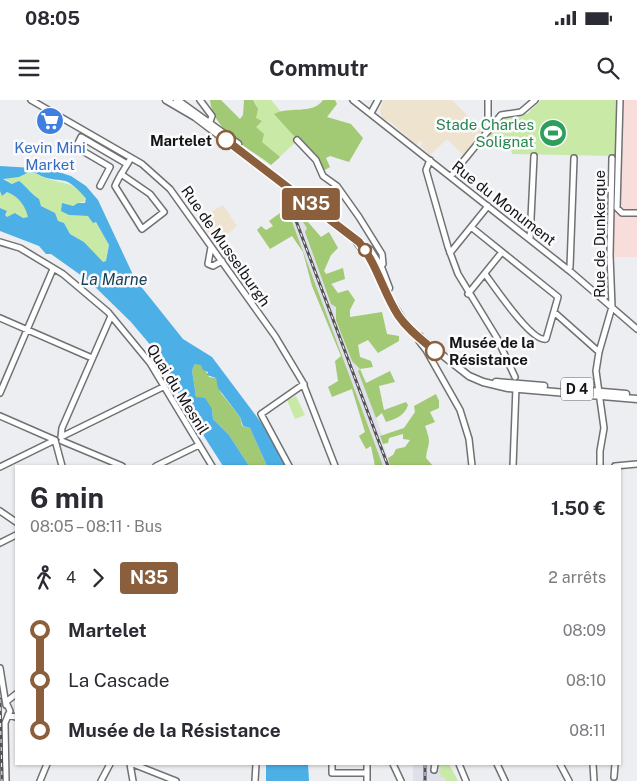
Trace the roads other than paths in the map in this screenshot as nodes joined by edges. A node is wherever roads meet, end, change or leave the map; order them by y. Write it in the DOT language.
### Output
graph roads {
  1 [pos="31,100"];
  2 [pos="166,100"];
  3 [pos="177,100"];
  4 [pos="200,100"];
  5 [pos="353,100"];
  6 [pos="378,100"];
  7 [pos="488,100"];
  8 [pos="535,100"];
  9 [pos="620,100"];
  10 [pos="371,114"];
  11 [pos="210,125"];
  12 [pos="488,131"];
  13 [pos="87,132"];
  14 [pos="83,138"];
  15 [pos="297,140"];
  16 [pos="534,156"];
  17 [pos="131,158"];
  18 [pos="574,158"];
  19 [pos="612,158"];
  20 [pos="430,160"];
  21 [pos="127,164"];
  22 [pos="121,174"];
  23 [pos="451,176"];
  24 [pos="100,186"];
  25 [pos="488,206"];
  26 [pos="637,213"];
  27 [pos="471,227"];
  28 [pos="530,239"];
  29 [pos="0,242"];
  30 [pos="211,247"];
  31 [pos="501,253"];
  32 [pos="450,254"];
  33 [pos="222,261"];
  34 [pos="379,268"];
  35 [pos="53,269"];
  36 [pos="567,269"];
  37 [pos="485,274"];
  38 [pos="468,294"];
  39 [pos="612,307"];
  40 [pos="554,312"];
  41 [pos="111,316"];
  42 [pos="0,318"];
  43 [pos="637,329"];
  44 [pos="27,330"];
  45 [pos="419,336"];
  46 [pos="599,352"];
  47 [pos="92,358"];
  48 [pos="515,376"];
  49 [pos="304,384"];
  50 [pos="516,386"];
  51 [pos="163,387"];
  52 [pos="0,393"];
  53 [pos="599,394"];
  54 [pos="637,397"];
  55 [pos="0,416"];
  56 [pos="59,440"];
  57 [pos="199,445"];
  58 [pos="513,464"];
  59 [pos="637,464"];
  60 [pos="62,465"];
  61 [pos="120,465"];
  62 [pos="158,465"];
  63 [pos="211,465"];
  64 [pos="288,465"];
  65 [pos="335,465"];
  66 [pos="472,465"];
  67 [pos="600,465"];
  68 [pos="621,465"];
  69 [pos="0,467"];
  70 [pos="0,511"];
  71 [pos="15,521"];
  72 [pos="15,536"];
  73 [pos="0,543"];
  74 [pos="0,668"];
  75 [pos="15,695"];
  76 [pos="6,702"];
  77 [pos="8,715"];
  78 [pos="15,717"];
  79 [pos="46,765"];
  80 [pos="109,765"];
  81 [pos="132,765"];
  82 [pos="135,765"];
  83 [pos="256,765"];
  84 [pos="332,765"];
  85 [pos="367,765"];
  86 [pos="393,765"];
  87 [pos="435,765"];
  88 [pos="459,765"];
  89 [pos="497,765"];
  90 [pos="561,765"];
  91 [pos="593,765"];
  92 [pos="615,765"];
  93 [pos="434,770"];
  94 [pos="367,773"];
  95 [pos="614,777"];
  96 [pos="6,781"];
  97 [pos="40,781"];
  98 [pos="101,781"];
  99 [pos="133,781"];
  100 [pos="176,781"];
  101 [pos="255,781"];
  102 [pos="367,781"];
  103 [pos="401,781"];
  104 [pos="466,781"];
  105 [pos="505,781"];
  106 [pos="569,781"];
  107 [pos="594,781"];
  1 -- 13 [label="street, Rue de Musselburgh"];
  2 -- 11 [label="main road, D 4"];
  3 -- 11 [label="main road, D 4"];
  4 -- 11 [label="street"];
  5 -- 10 [label="street, Rue du Monument"];
  6 -- 10 [label="street"];
  7 -- 12 [label="street"];
  8 -- 12 [label="street"];
  9 -- 26 [label="street"];
  10 -- 20 [label="street, Rue du Monument"];
  11 -- 34 [label="main road, D 4"];
  12 -- 23 [label="street"];
  13 -- 14 [label="street"];
  13 -- 17 [label="street, Rue de Musselburgh"];
  14 -- 21 [label="street"];
  14 -- 24 [label="street"];
  15 -- 34 [label="street"];
  16 -- 28 [label="street"];
  17 -- 21 [label="street"];
  17 -- 30 [label="street, Rue de Musselburgh"];
  18 -- 36 [label="street"];
  19 -- 39 [label="street, Rue de Dunkerque"];
  20 -- 23 [label="street, Rue du Monument"];
  20 -- 32 [label="street"];
  21 -- 22 [label="street"];
  22 -- 22 [label="street"];
  23 -- 25 [label="street, Rue du Monument"];
  25 -- 27 [label="street"];
  25 -- 28 [label="street, Rue du Monument"];
  27 -- 31 [label="street"];
  27 -- 32 [label="street"];
  28 -- 36 [label="street, Rue du Monument"];
  29 -- 35 [label="street, Quai du Mesnil"];
  30 -- 33 [label="street, Rue de Musselburgh"];
  30 -- 33 [label="street"];
  31 -- 37 [label="street"];
  31 -- 40 [label="street"];
  32 -- 38 [label="street"];
  33 -- 49 [label="street, Rue de Musselburgh"];
  34 -- 45 [label="main road, D 4"];
  35 -- 41 [label="street, Quai du Mesnil"];
  35 -- 44 [label="street"];
  36 -- 39 [label="street, Rue du Monument"];
  37 -- 38 [label="street"];
  37 -- 40 [label="street"];
  38 -- 48 [label="street"];
  39 -- 43 [label="street, Rue du Monument"];
  39 -- 46 [label="street, Rue de Dunkerque"];
  40 -- 46 [label="street"];
  41 -- 47 [label="street"];
  41 -- 51 [label="street, Quai du Mesnil"];
  42 -- 44 [label="street"];
  44 -- 47 [label="street"];
  44 -- 52 [label="street"];
  45 -- 50 [label="main road, D 4"];
  45 -- 66 [label="street"];
  46 -- 53 [label="street, Rue de Dunkerque"];
  47 -- 56 [label="street"];
  49 -- 64 [label="street"];
  49 -- 65 [label="street, Rue de Musselburgh"];
  50 -- 53 [label="main road, D 4"];
  50 -- 58 [label="street"];
  51 -- 56 [label="street"];
  51 -- 57 [label="street, Quai du Mesnil"];
  53 -- 54 [label="main road, D 4"];
  53 -- 67 [label="street, Rue de Dunkerque"];
  55 -- 56 [label="street"];
  56 -- 60 [label="street"];
  56 -- 61 [label="street"];
  56 -- 69 [label="street"];
  57 -- 62 [label="street"];
  57 -- 63 [label="street, Quai du Mesnil"];
  59 -- 68 [label="street"];
  70 -- 71 [label="street"];
  72 -- 73 [label="street"];
  74 -- 76 [label="street"];
  75 -- 76 [label="street"];
  76 -- 77 [label="street"];
  77 -- 78 [label="street"];
  77 -- 96 [label="street"];
  79 -- 97 [label="street"];
  80 -- 98 [label="street"];
  81 -- 99 [label="street"];
  82 -- 100 [label="street"];
  83 -- 101 [label="street"];
  84 -- 94 [label="street"];
  85 -- 94 [label="street"];
  86 -- 103 [label="street"];
  87 -- 93 [label="street"];
  88 -- 104 [label="street"];
  89 -- 105 [label="street"];
  90 -- 106 [label="street"];
  91 -- 107 [label="street"];
  92 -- 95 [label="street"];
  94 -- 102 [label="street"];
}
